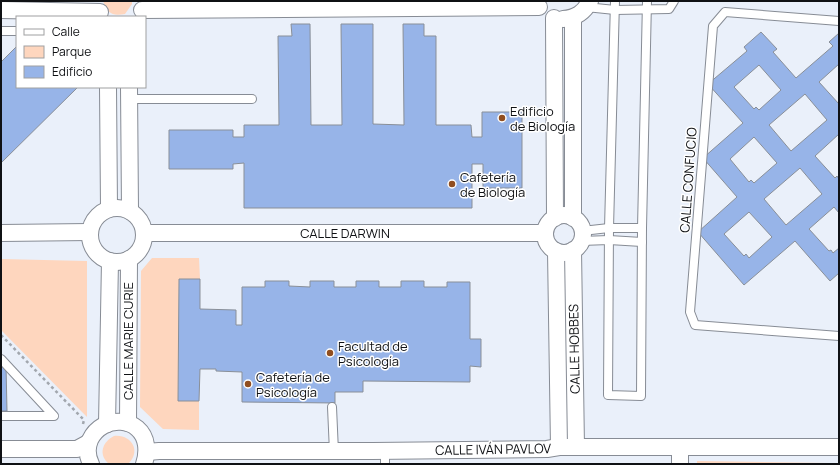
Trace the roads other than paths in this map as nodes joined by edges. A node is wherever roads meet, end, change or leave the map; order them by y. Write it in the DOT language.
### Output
graph roads {
  1 [pos="615,1"];
  2 [pos="674,1"];
  3 [pos="538,4"];
  4 [pos="588,4"];
  5 [pos="647,5"];
  6 [pos="139,9"];
  7 [pos="1,10"];
  8 [pos="101,10"];
  9 [pos="615,10"];
  10 [pos="554,18"];
  11 [pos="573,18"];
  12 [pos="839,21"];
  13 [pos="1,31"];
  14 [pos="16,31"];
  15 [pos="108,88"];
  16 [pos="129,93"];
  17 [pos="252,99"];
  18 [pos="109,209"];
  19 [pos="130,211"];
  20 [pos="554,218"];
  21 [pos="609,228"];
  22 [pos="642,228"];
  23 [pos="90,232"];
  24 [pos="1,233"];
  25 [pos="144,233"];
  26 [pos="545,233"];
  27 [pos="577,235"];
  28 [pos="609,240"];
  29 [pos="642,242"];
  30 [pos="556,251"];
  31 [pos="129,259"];
  32 [pos="110,261"];
  33 [pos="839,336"];
  34 [pos="1,359"];
  35 [pos="332,407"];
  36 [pos="1,416"];
  37 [pos="128,423"];
  38 [pos="106,424"];
  39 [pos="88,444"];
  40 [pos="559,447"];
  41 [pos="576,447"];
  42 [pos="680,447"];
  43 [pos="839,447"];
  44 [pos="1,449"];
  45 [pos="334,452"];
  46 [pos="385,457"];
  47 [pos="145,458"];
  48 [pos="91,464"];
  49 [pos="680,464"];
  1 -- 9 [label="lane"];
  2 -- 5 [label="lane"];
  3 -- 6 [label="street"];
  3 -- 10 [label="street"];
  4 -- 9 [label="lane"];
  4 -- 11 [label="street"];
  5 -- 9 [label="lane"];
  5 -- 22 [label="lane"];
  7 -- 8 [label="street"];
  9 -- 21 [label="lane"];
  10 -- 11 [label="street"];
  10 -- 20 [label="street"];
  11 -- 27 [label="street, CALLE HOBBES"];
  12 -- 33 [label="lane, CALLE CONFUCIO"];
  13 -- 14 [label="lane"];
  15 -- 18 [label="street"];
  16 -- 17 [label="lane"];
  16 -- 19 [label="street"];
  18 -- 19 [label="street"];
  18 -- 23 [label="street"];
  19 -- 25 [label="street"];
  20 -- 26 [label="street"];
  20 -- 27 [label="street"];
  21 -- 22 [label="lane"];
  21 -- 27 [label="lane"];
  21 -- 28 [label="lane"];
  22 -- 29 [label="lane"];
  23 -- 24 [label="street"];
  23 -- 32 [label="street"];
  25 -- 26 [label="street, CALLE DARWIN"];
  25 -- 31 [label="street"];
  26 -- 30 [label="street"];
  27 -- 28 [label="lane"];
  27 -- 30 [label="street"];
  27 -- 41 [label="street, CALLE HOBBES"];
  28 -- 29 [label="lane"];
  28 -- 29 [label="lane"];
  30 -- 40 [label="street, CALLE HOBBES"];
  31 -- 32 [label="street"];
  31 -- 37 [label="street, CALLE MARIE CURIE"];
  32 -- 38 [label="street, CALLE MARIE CURIE"];
  34 -- 36 [label="lane"];
  35 -- 45 [label="lane"];
  37 -- 38 [label="street"];
  37 -- 47 [label="street"];
  38 -- 39 [label="street"];
  39 -- 44 [label="street"];
  39 -- 48 [label="street"];
  40 -- 41 [label="street, CALLE IVÁN PAVLOV"];
  40 -- 46 [label="street, CALLE IVÁN PAVLOV"];
  41 -- 42 [label="street, CALLE IVÁN PAVLOV"];
  42 -- 43 [label="street, CALLE IVÁN PAVLOV"];
  42 -- 49 [label="street"];
  45 -- 46 [label="street, CALLE IVÁN PAVLOV"];
  45 -- 47 [label="street, CALLE IVÁN PAVLOV"];
}
